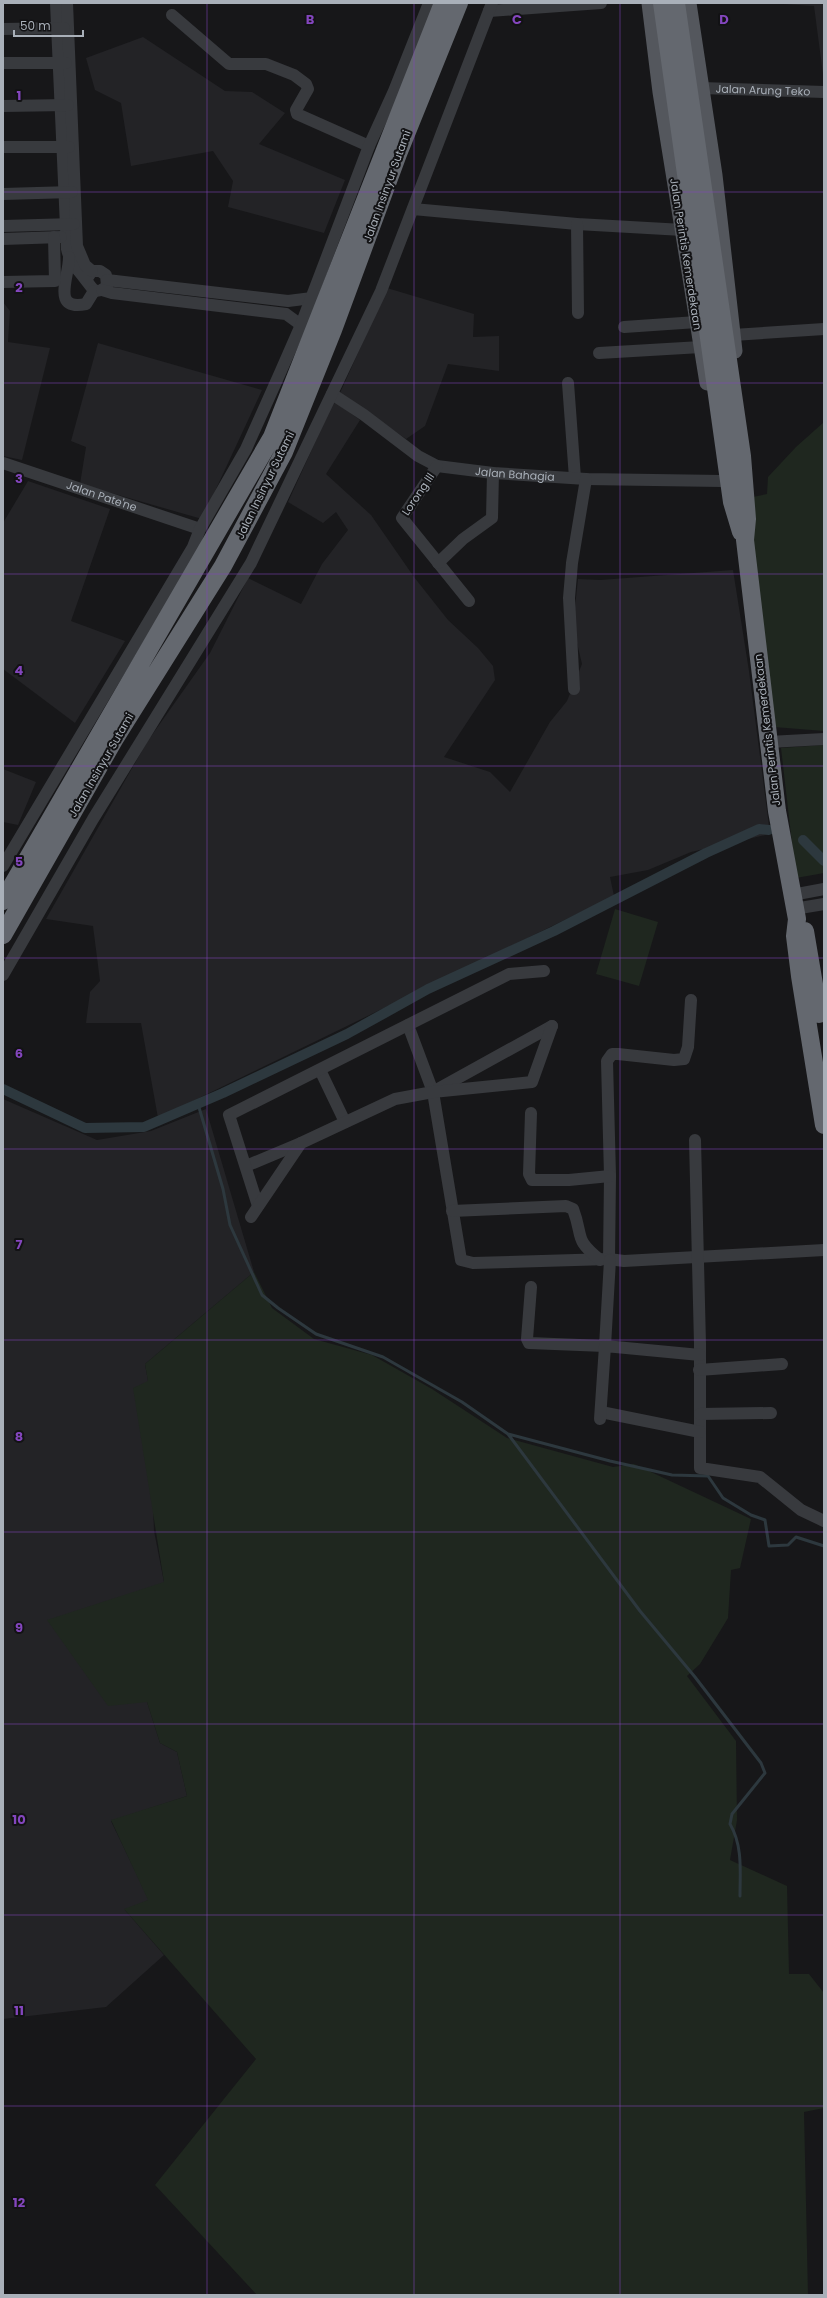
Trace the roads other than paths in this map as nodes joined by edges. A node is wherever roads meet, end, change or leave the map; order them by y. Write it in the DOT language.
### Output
graph roads {
  1 [pos="56,3"];
  2 [pos="67,3"];
  3 [pos="429,3"];
  4 [pos="443,3"];
  5 [pos="459,3"];
  6 [pos="601,3"];
  7 [pos="649,3"];
  8 [pos="662,3"];
  9 [pos="676,3"];
  10 [pos="690,3"];
  11 [pos="491,7"];
  12 [pos="172,15"];
  13 [pos="62,28"];
  14 [pos="3,29"];
  15 [pos="3,63"];
  16 [pos="64,63"];
  17 [pos="701,88"];
  18 [pos="824,92"];
  19 [pos="66,105"];
  20 [pos="3,106"];
  21 [pos="369,146"];
  22 [pos="3,147"];
  23 [pos="67,147"];
  24 [pos="69,193"];
  25 [pos="3,194"];
  26 [pos="413,209"];
  27 [pos="70,224"];
  28 [pos="577,224"];
  29 [pos="3,226"];
  30 [pos="683,230"];
  31 [pos="60,237"];
  32 [pos="3,239"];
  33 [pos="69,257"];
  34 [pos="89,275"];
  35 [pos="3,282"];
  36 [pos="101,287"];
  37 [pos="312,298"];
  38 [pos="288,302"];
  39 [pos="578,313"];
  40 [pos="286,314"];
  41 [pos="697,322"];
  42 [pos="301,325"];
  43 [pos="624,327"];
  44 [pos="824,329"];
  45 [pos="733,335"];
  46 [pos="701,347"];
  47 [pos="599,353"];
  48 [pos="568,383"];
  49 [pos="332,394"];
  50 [pos="3,463"];
  51 [pos="437,466"];
  52 [pos="493,473"];
  53 [pos="580,479"];
  54 [pos="722,481"];
  55 [pos="739,501"];
  56 [pos="200,529"];
  57 [pos="438,563"];
  58 [pos="469,601"];
  59 [pos="574,689"];
  60 [pos="824,739"];
  61 [pos="777,741"];
  62 [pos="3,866"];
  63 [pos="824,889"];
  64 [pos="3,902"];
  65 [pos="824,904"];
  66 [pos="794,908"];
  67 [pos="3,935"];
  68 [pos="544,971"];
  69 [pos="3,976"];
  70 [pos="691,1000"];
  71 [pos="408,1025"];
  72 [pos="824,1048"];
  73 [pos="320,1070"];
  74 [pos="433,1092"];
  75 [pos="821,1092"];
  76 [pos="531,1113"];
  77 [pos="345,1122"];
  78 [pos="824,1125"];
  79 [pos="695,1140"];
  80 [pos="301,1143"];
  81 [pos="246,1166"];
  82 [pos="610,1176"];
  83 [pos="258,1206"];
  84 [pos="452,1211"];
  85 [pos="251,1217"];
  86 [pos="824,1250"];
  87 [pos="696,1258"];
  88 [pos="606,1260"];
  89 [pos="531,1287"];
  90 [pos="605,1346"];
  91 [pos="700,1355"];
  92 [pos="782,1364"];
  93 [pos="699,1370"];
  94 [pos="700,1414"];
  95 [pos="771,1414"];
  96 [pos="700,1432"];
  97 [pos="824,1521"];
  1 -- 13 [label="street"];
  2 -- 13 [label="street"];
  3 -- 21 [label="street"];
  4 -- 64 [label="highway, Jalan Insinyur Sutami"];
  5 -- 67 [label="highway, Jalan Insinyur Sutami"];
  6 -- 11 [label="street"];
  7 -- 30 [label="main road, Jalan Perintis Kemerdekaan"];
  8 -- 55 [label="highway, Jalan Perintis Kemerdekaan"];
  9 -- 55 [label="highway, Jalan Perintis Kemerdekaan"];
  10 -- 17 [label="main road, Jalan Perintis Kemerdekaan"];
  11 -- 26 [label="street"];
  12 -- 21 [label="street"];
  13 -- 14 [label="street"];
  13 -- 16 [label="street"];
  15 -- 16 [label="street"];
  16 -- 19 [label="street"];
  17 -- 18 [label="street, Jalan Arung Teko"];
  17 -- 45 [label="main road, Jalan Perintis Kemerdekaan"];
  19 -- 20 [label="street"];
  19 -- 23 [label="street"];
  21 -- 37 [label="street"];
  22 -- 23 [label="street"];
  23 -- 24 [label="street"];
  24 -- 25 [label="street"];
  24 -- 27 [label="street"];
  26 -- 28 [label="street"];
  26 -- 49 [label="street"];
  27 -- 29 [label="street"];
  27 -- 31 [label="street"];
  27 -- 34 [label="street"];
  28 -- 30 [label="street"];
  28 -- 39 [label="street"];
  30 -- 41 [label="main road, Jalan Perintis Kemerdekaan"];
  31 -- 32 [label="street"];
  31 -- 33 [label="street"];
  31 -- 35 [label="street"];
  33 -- 34 [label="street"];
  33 -- 36 [label="street"];
  34 -- 36 [label="street"];
  34 -- 36 [label="street"];
  36 -- 38 [label="street"];
  36 -- 40 [label="street"];
  37 -- 38 [label="street"];
  37 -- 42 [label="street"];
  38 -- 40 [label="street"];
  40 -- 42 [label="street"];
  41 -- 43 [label="street"];
  41 -- 46 [label="main road, Jalan Perintis Kemerdekaan"];
  42 -- 56 [label="street"];
  44 -- 45 [label="street"];
  45 -- 55 [label="main road, Jalan Perintis Kemerdekaan"];
  46 -- 47 [label="street"];
  46 -- 54 [label="main road, Jalan Perintis Kemerdekaan"];
  48 -- 53 [label="street"];
  49 -- 51 [label="street, Jalan Bahagia"];
  49 -- 69 [label="street"];
  50 -- 56 [label="street, Jalan Pate'ne"];
  51 -- 52 [label="street, Jalan Bahagia"];
  51 -- 57 [label="street, Lorong lll"];
  52 -- 53 [label="street, Jalan Bahagia"];
  52 -- 57 [label="street"];
  53 -- 54 [label="street, Jalan Bahagia"];
  53 -- 59 [label="street"];
  54 -- 55 [label="main road, Jalan Perintis Kemerdekaan"];
  55 -- 61 [label="highway, Jalan Perintis Kemerdekaan"];
  56 -- 62 [label="street"];
  57 -- 58 [label="street"];
  60 -- 61 [label="street"];
  61 -- 66 [label="highway, Jalan Perintis Kemerdekaan"];
  63 -- 66 [label="street"];
  65 -- 66 [label="street"];
  66 -- 72 [label="highway, Jalan Perintis Kemerdekaan"];
  66 -- 75 [label="highway, Jalan Perintis Kemerdekaan"];
  68 -- 71 [label="street"];
  70 -- 82 [label="street"];
  71 -- 73 [label="street"];
  71 -- 74 [label="street"];
  73 -- 77 [label="street"];
  73 -- 81 [label="street"];
  74 -- 74 [label="street"];
  74 -- 77 [label="street"];
  74 -- 84 [label="street"];
  75 -- 78 [label="highway, Jalan Perintis Kemerdekaan"];
  76 -- 82 [label="street"];
  77 -- 80 [label="street"];
  79 -- 87 [label="street"];
  80 -- 81 [label="street"];
  80 -- 83 [label="street"];
  81 -- 83 [label="street"];
  82 -- 88 [label="street"];
  83 -- 85 [label="street"];
  84 -- 88 [label="street"];
  84 -- 88 [label="street"];
  86 -- 87 [label="street"];
  87 -- 88 [label="street"];
  87 -- 91 [label="street"];
  88 -- 90 [label="street"];
  89 -- 90 [label="street"];
  90 -- 91 [label="street"];
  90 -- 96 [label="street"];
  91 -- 93 [label="street"];
  92 -- 93 [label="street"];
  93 -- 94 [label="street"];
  94 -- 95 [label="street"];
  94 -- 96 [label="street"];
  96 -- 97 [label="street"];
}
